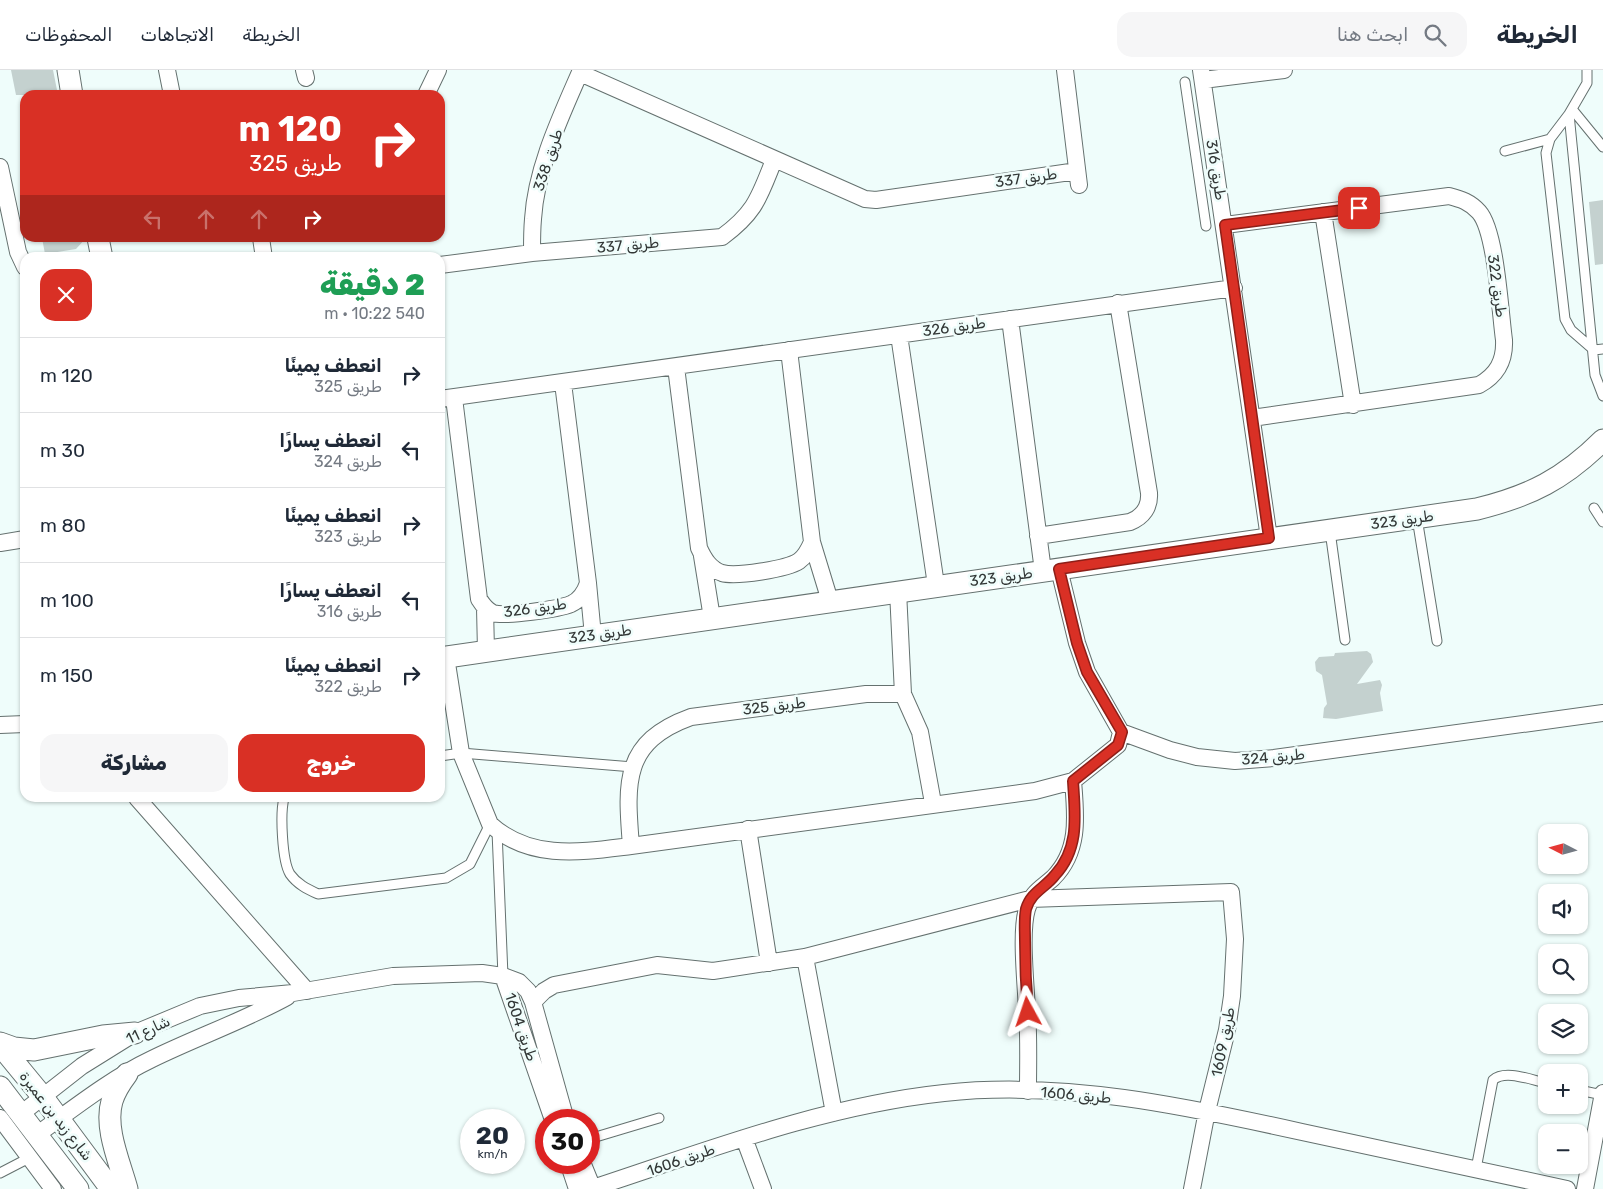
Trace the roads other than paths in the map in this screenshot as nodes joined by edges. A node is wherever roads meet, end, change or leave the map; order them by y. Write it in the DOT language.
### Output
graph roads {
  1 [pos="68,70"];
  2 [pos="79,70"];
  3 [pos="167,70"];
  4 [pos="438,70"];
  5 [pos="1065,70"];
  6 [pos="1284,70"];
  7 [pos="1586,70"];
  8 [pos="581,71"];
  9 [pos="1202,75"];
  10 [pos="1186,82"];
  11 [pos="71,90"];
  12 [pos="82,90"];
  13 [pos="171,90"];
  14 [pos="428,90"];
  15 [pos="1571,111"];
  16 [pos="1550,139"];
  17 [pos="1603,147"];
  18 [pos="1506,151"];
  19 [pos="774,160"];
  20 [pos="0,167"];
  21 [pos="2,197"];
  22 [pos="1323,212"];
  23 [pos="1225,225"];
  24 [pos="1206,226"];
  25 [pos="532,253"];
  26 [pos="20,256"];
  27 [pos="445,264"];
  28 [pos="1234,288"];
  29 [pos="1118,303"];
  30 [pos="1010,318"];
  31 [pos="899,334"];
  32 [pos="789,350"];
  33 [pos="1599,350"];
  34 [pos="676,368"];
  35 [pos="563,383"];
  36 [pos="1603,396"];
  37 [pos="447,398"];
  38 [pos="1353,405"];
  39 [pos="1252,418"];
  40 [pos="1603,440"];
  41 [pos="1594,508"];
  42 [pos="1417,518"];
  43 [pos="1603,522"];
  44 [pos="1330,531"];
  45 [pos="1038,536"];
  46 [pos="1269,538"];
  47 [pos="20,540"];
  48 [pos="0,542"];
  49 [pos="812,542"];
  50 [pos="702,556"];
  51 [pos="1051,570"];
  52 [pos="588,583"];
  53 [pos="936,586"];
  54 [pos="898,591"];
  55 [pos="830,601"];
  56 [pos="485,608"];
  57 [pos="712,618"];
  58 [pos="593,636"];
  59 [pos="1345,640"];
  60 [pos="1438,641"];
  61 [pos="486,651"];
  62 [pos="445,658"];
  63 [pos="445,669"];
  64 [pos="903,694"];
  65 [pos="1603,713"];
  66 [pos="20,724"];
  67 [pos="0,725"];
  68 [pos="1122,732"];
  69 [pos="461,753"];
  70 [pos="445,755"];
  71 [pos="633,767"];
  72 [pos="1073,781"];
  73 [pos="139,802"];
  74 [pos="283,802"];
  75 [pos="933,803"];
  76 [pos="494,828"];
  77 [pos="748,829"];
  78 [pos="631,846"];
  79 [pos="1030,899"];
  80 [pos="806,956"];
  81 [pos="768,963"];
  82 [pos="503,976"];
  83 [pos="300,992"];
  84 [pos="533,1002"];
  85 [pos="135,1033"];
  86 [pos="0,1044"];
  87 [pos="127,1074"];
  88 [pos="1538,1081"];
  89 [pos="0,1087"];
  90 [pos="1028,1090"];
  91 [pos="1588,1092"];
  92 [pos="1603,1094"];
  93 [pos="42,1096"];
  94 [pos="549,1109"];
  95 [pos="563,1109"];
  96 [pos="1206,1111"];
  97 [pos="834,1112"];
  98 [pos="22,1113"];
  99 [pos="0,1118"];
  100 [pos="659,1118"];
  101 [pos="60,1119"];
  102 [pos="38,1134"];
  103 [pos="600,1136"];
  104 [pos="744,1138"];
  105 [pos="30,1158"];
  106 [pos="1476,1169"];
  107 [pos="0,1173"];
  108 [pos="577,1174"];
  109 [pos="585,1174"];
  110 [pos="53,1189"];
  111 [pos="78,1189"];
  112 [pos="111,1189"];
  113 [pos="127,1189"];
  114 [pos="588,1189"];
  115 [pos="763,1189"];
  116 [pos="1192,1189"];
  117 [pos="1567,1189"];
  118 [pos="1585,1189"];
  1 -- 11 [label="street"];
  2 -- 12 [label="street"];
  3 -- 13 [label="street"];
  4 -- 14 [label="street"];
  5 -- 19 [label="street, طريق 337"];
  6 -- 9 [label="street"];
  7 -- 15 [label="lane"];
  8 -- 19 [label="street, طريق 337"];
  8 -- 25 [label="street, طريق 338"];
  9 -- 23 [label="street, طريق 316"];
  10 -- 24 [label="lane"];
  15 -- 16 [label="lane"];
  15 -- 17 [label="lane"];
  15 -- 33 [label="lane"];
  16 -- 18 [label="lane"];
  16 -- 33 [label="lane"];
  19 -- 25 [label="street, طريق 337"];
  20 -- 21 [label="street"];
  21 -- 26 [label="street"];
  22 -- 23 [label="street, طريق 322"];
  22 -- 38 [label="street"];
  22 -- 38 [label="street, طريق 322"];
  23 -- 28 [label="street, طريق 316"];
  25 -- 27 [label="street, طريق 337"];
  28 -- 29 [label="street, طريق 326"];
  28 -- 39 [label="street, طريق 316"];
  29 -- 30 [label="street, طريق 326"];
  29 -- 45 [label="street"];
  30 -- 31 [label="street, طريق 326"];
  30 -- 45 [label="street"];
  31 -- 32 [label="street, طريق 326"];
  31 -- 53 [label="street"];
  32 -- 34 [label="street, طريق 326"];
  32 -- 49 [label="street"];
  33 -- 36 [label="lane"];
  34 -- 35 [label="street, طريق 326"];
  34 -- 50 [label="street"];
  35 -- 37 [label="street, طريق 326"];
  35 -- 52 [label="street"];
  37 -- 56 [label="street, طريق 326"];
  38 -- 39 [label="street, طريق 322"];
  39 -- 46 [label="street, طريق 316"];
  40 -- 42 [label="street, طريق 323"];
  41 -- 43 [label="lane"];
  42 -- 44 [label="street, طريق 323"];
  42 -- 60 [label="lane"];
  44 -- 46 [label="street, طريق 323"];
  44 -- 59 [label="lane"];
  45 -- 51 [label="street"];
  46 -- 51 [label="street, طريق 323"];
  47 -- 48 [label="street"];
  49 -- 50 [label="street"];
  49 -- 55 [label="street"];
  50 -- 57 [label="street"];
  51 -- 53 [label="street, طريق 323"];
  51 -- 68 [label="street"];
  52 -- 56 [label="street, طريق 326"];
  52 -- 58 [label="street"];
  53 -- 54 [label="street, طريق 323"];
  54 -- 55 [label="street, طريق 323"];
  54 -- 64 [label="street"];
  55 -- 57 [label="street, طريق 323"];
  56 -- 61 [label="street"];
  57 -- 58 [label="street, طريق 323"];
  58 -- 61 [label="street, طريق 323"];
  61 -- 62 [label="street, طريق 323"];
  63 -- 69 [label="street"];
  64 -- 71 [label="street, طريق 325"];
  64 -- 75 [label="street"];
  65 -- 68 [label="street, طريق 324"];
  66 -- 67 [label="street"];
  68 -- 72 [label="street"];
  69 -- 70 [label="lane"];
  69 -- 71 [label="lane"];
  69 -- 76 [label="street"];
  71 -- 78 [label="street, طريق 325"];
  72 -- 75 [label="street"];
  72 -- 79 [label="street"];
  73 -- 83 [label="street"];
  74 -- 76 [label="lane"];
  75 -- 77 [label="street"];
  76 -- 78 [label="street"];
  76 -- 82 [label="lane"];
  77 -- 78 [label="street"];
  77 -- 81 [label="street"];
  79 -- 80 [label="street"];
  79 -- 90 [label="street"];
  79 -- 96 [label="street, طريق 1609"];
  80 -- 81 [label="street"];
  80 -- 97 [label="street"];
  81 -- 84 [label="street"];
  82 -- 83 [label="street, شارع 11"];
  82 -- 84 [label="street, طريق 1604"];
  82 -- 94 [label="street, طريق 1604"];
  83 -- 85 [label="street, شارع 11"];
  83 -- 87 [label="street, شارع 11"];
  84 -- 95 [label="street, طريق 1604"];
  85 -- 86 [label="street"];
  85 -- 93 [label="street, شارع 11"];
  86 -- 93 [label="street, شارع زيد بن عميرة"];
  87 -- 101 [label="street, شارع 11"];
  87 -- 113 [label="street"];
  88 -- 106 [label="lane"];
  89 -- 98 [label="street, شارع زيد بن عميرة"];
  90 -- 96 [label="street, طريق 1606"];
  90 -- 97 [label="street, طريق 1606"];
  91 -- 92 [label="lane"];
  92 -- 118 [label="street"];
  93 -- 98 [label="street, شارع 11"];
  93 -- 101 [label="street, شارع زيد بن عميرة"];
  96 -- 106 [label="street, طريق 1606"];
  96 -- 116 [label="street, طريق 1609"];
  97 -- 104 [label="street, طريق 1606"];
  98 -- 102 [label="street, شارع زيد بن عميرة"];
  99 -- 105 [label="street"];
  100 -- 103 [label="lane"];
  101 -- 102 [label="street, شارع 11"];
  101 -- 112 [label="street, شارع زيد بن عميرة"];
  102 -- 111 [label="street, شارع زيد بن عميرة"];
  104 -- 114 [label="street, طريق 1606"];
  104 -- 115 [label="street"];
  105 -- 107 [label="lane"];
  105 -- 110 [label="street"];
  106 -- 117 [label="street, طريق 1606"];
  108 -- 114 [label="street"];
  109 -- 114 [label="street"];
}
